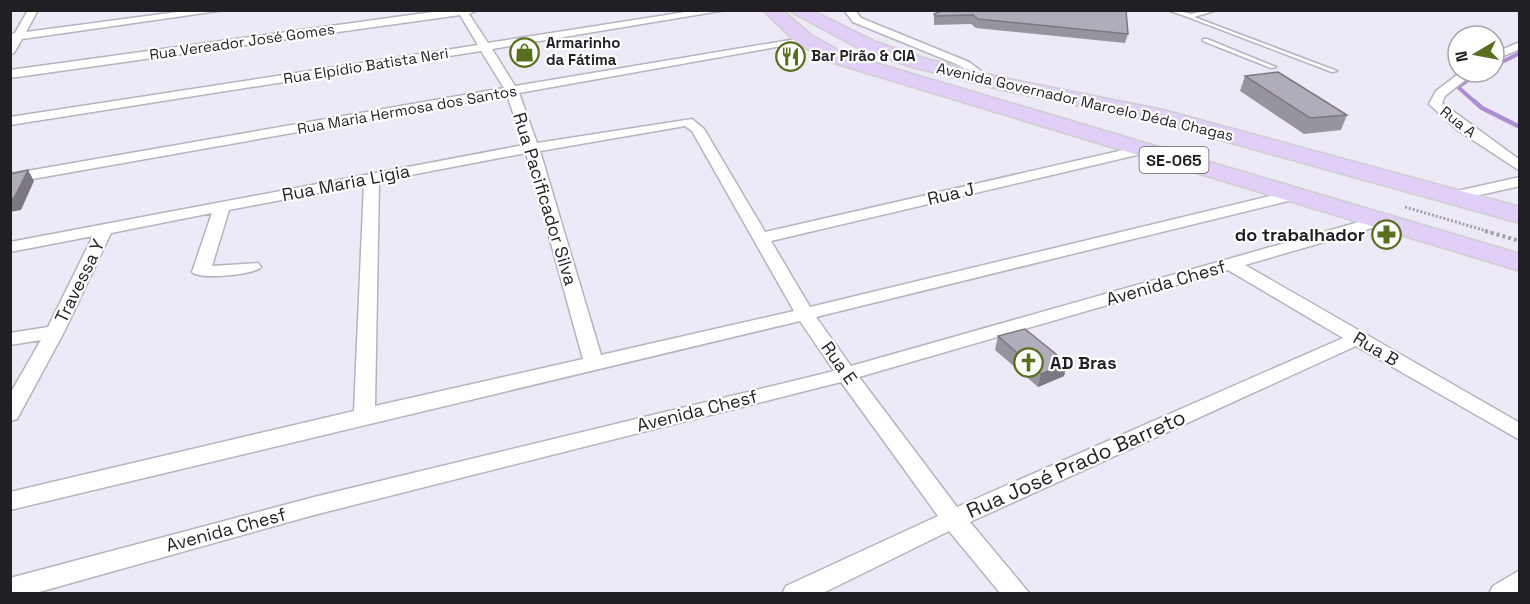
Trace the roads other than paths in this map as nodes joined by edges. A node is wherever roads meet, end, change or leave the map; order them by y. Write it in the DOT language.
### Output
graph roads {
  1 [pos="33,10"];
  2 [pos="220,10"];
  3 [pos="722,10"];
  4 [pos="771,10"];
  5 [pos="796,10"];
  6 [pos="849,10"];
  7 [pos="1169,10"];
  8 [pos="1215,10"];
  9 [pos="466,11"];
  10 [pos="1187,16"];
  11 [pos="14,37"];
  12 [pos="804,39"];
  13 [pos="1205,40"];
  14 [pos="1520,45"];
  15 [pos="485,48"];
  16 [pos="10,51"];
  17 [pos="1506,51"];
  18 [pos="1273,67"];
  19 [pos="1334,71"];
  20 [pos="10,74"];
  21 [pos="987,80"];
  22 [pos="1453,84"];
  23 [pos="512,91"];
  24 [pos="10,121"];
  25 [pos="681,121"];
  26 [pos="532,148"];
  27 [pos="1141,150"];
  28 [pos="1294,152"];
  29 [pos="1520,167"];
  30 [pos="372,178"];
  31 [pos="10,179"];
  32 [pos="1520,181"];
  33 [pos="1285,194"];
  34 [pos="1453,196"];
  35 [pos="222,207"];
  36 [pos="1519,216"];
  37 [pos="1380,221"];
  38 [pos="104,231"];
  39 [pos="1416,232"];
  40 [pos="762,238"];
  41 [pos="1520,242"];
  42 [pos="10,247"];
  43 [pos="1520,263"];
  44 [pos="1232,264"];
  45 [pos="252,267"];
  46 [pos="805,314"];
  47 [pos="55,332"];
  48 [pos="1358,338"];
  49 [pos="10,339"];
  50 [pos="594,363"];
  51 [pos="846,374"];
  52 [pos="10,414"];
  53 [pos="364,416"];
  54 [pos="1520,434"];
  55 [pos="10,501"];
  56 [pos="953,519"];
  57 [pos="1520,580"];
  58 [pos="10,589"];
  59 [pos="795,594"];
  60 [pos="1017,594"];
  61 [pos="1502,594"];
  1 -- 11 [label="street"];
  2 -- 11 [label="street"];
  3 -- 15 [label="street, Rua Elpídio Batista Neri"];
  4 -- 12 [label="main road, Avenida Governador Marcelo Déda Chagas / SE-065"];
  5 -- 21 [label="main road, Avenida Governador Marcelo Déda Chagas / SE-065"];
  6 -- 21 [label="street"];
  7 -- 10 [label="lane"];
  8 -- 10 [label="lane"];
  9 -- 15 [label="street, Rua Pacificador Silva"];
  9 -- 20 [label="street, Rua Vereador José Gomes"];
  10 -- 19 [label="lane"];
  11 -- 16 [label="street"];
  12 -- 23 [label="street, Rua Maria Hermosa dos Santos"];
  12 -- 27 [label="main road, Avenida Governador Marcelo Déda Chagas / SE-065"];
  13 -- 18 [label="lane"];
  14 -- 17 [label="street"];
  15 -- 23 [label="street, Rua Pacificador Silva"];
  15 -- 24 [label="street, Rua Elpídio Batista Neri"];
  21 -- 28 [label="main road, Avenida Governador Marcelo Déda Chagas / SE-065"];
  22 -- 29 [label="street, Rua A"];
  23 -- 26 [label="street, Rua Pacificador Silva"];
  23 -- 31 [label="street, Rua Maria Hermosa dos Santos"];
  25 -- 26 [label="street, Rua Maria Ligia"];
  25 -- 40 [label="street, Rua E"];
  26 -- 30 [label="street, Rua Maria Ligia"];
  26 -- 50 [label="street, Rua Pacificador Silva"];
  27 -- 33 [label="main road, Avenida Governador Marcelo Déda Chagas / SE-065"];
  27 -- 40 [label="street, Rua J"];
  28 -- 33 [label="main road"];
  28 -- 34 [label="main road, Avenida Governador Marcelo Déda Chagas / SE-065"];
  30 -- 35 [label="street, Rua Maria Ligia"];
  30 -- 53 [label="street"];
  32 -- 34 [label="street"];
  33 -- 37 [label="main road, Avenida Governador Marcelo Déda Chagas / SE-065"];
  33 -- 46 [label="street"];
  34 -- 36 [label="main road, Avenida Governador Marcelo Déda Chagas / SE-065"];
  35 -- 38 [label="street, Rua Maria Ligia"];
  35 -- 45 [label="street"];
  37 -- 39 [label="main road, Avenida Governador Marcelo Déda Chagas / SE-065"];
  37 -- 44 [label="street, Avenida Chesf"];
  38 -- 42 [label="street, Rua Maria Ligia"];
  38 -- 47 [label="street, Travessa Y"];
  39 -- 41 [label="main road"];
  39 -- 43 [label="main road, Avenida Governador Marcelo Déda Chagas / SE-065"];
  40 -- 46 [label="street, Rua E"];
  44 -- 48 [label="street, Rua B"];
  44 -- 51 [label="street, Avenida Chesf"];
  46 -- 50 [label="street"];
  46 -- 51 [label="street, Rua E"];
  47 -- 49 [label="street, Travessa Y"];
  47 -- 52 [label="street, Travessa Y"];
  48 -- 54 [label="street, Rua B"];
  48 -- 56 [label="street, Rua José Prado Barreto"];
  50 -- 53 [label="street"];
  51 -- 56 [label="street, Rua E"];
  51 -- 58 [label="street, Avenida Chesf"];
  53 -- 55 [label="street"];
  56 -- 59 [label="street, Rua José Prado Barreto"];
  56 -- 60 [label="street, Rua E"];
  57 -- 61 [label="street"];
}
